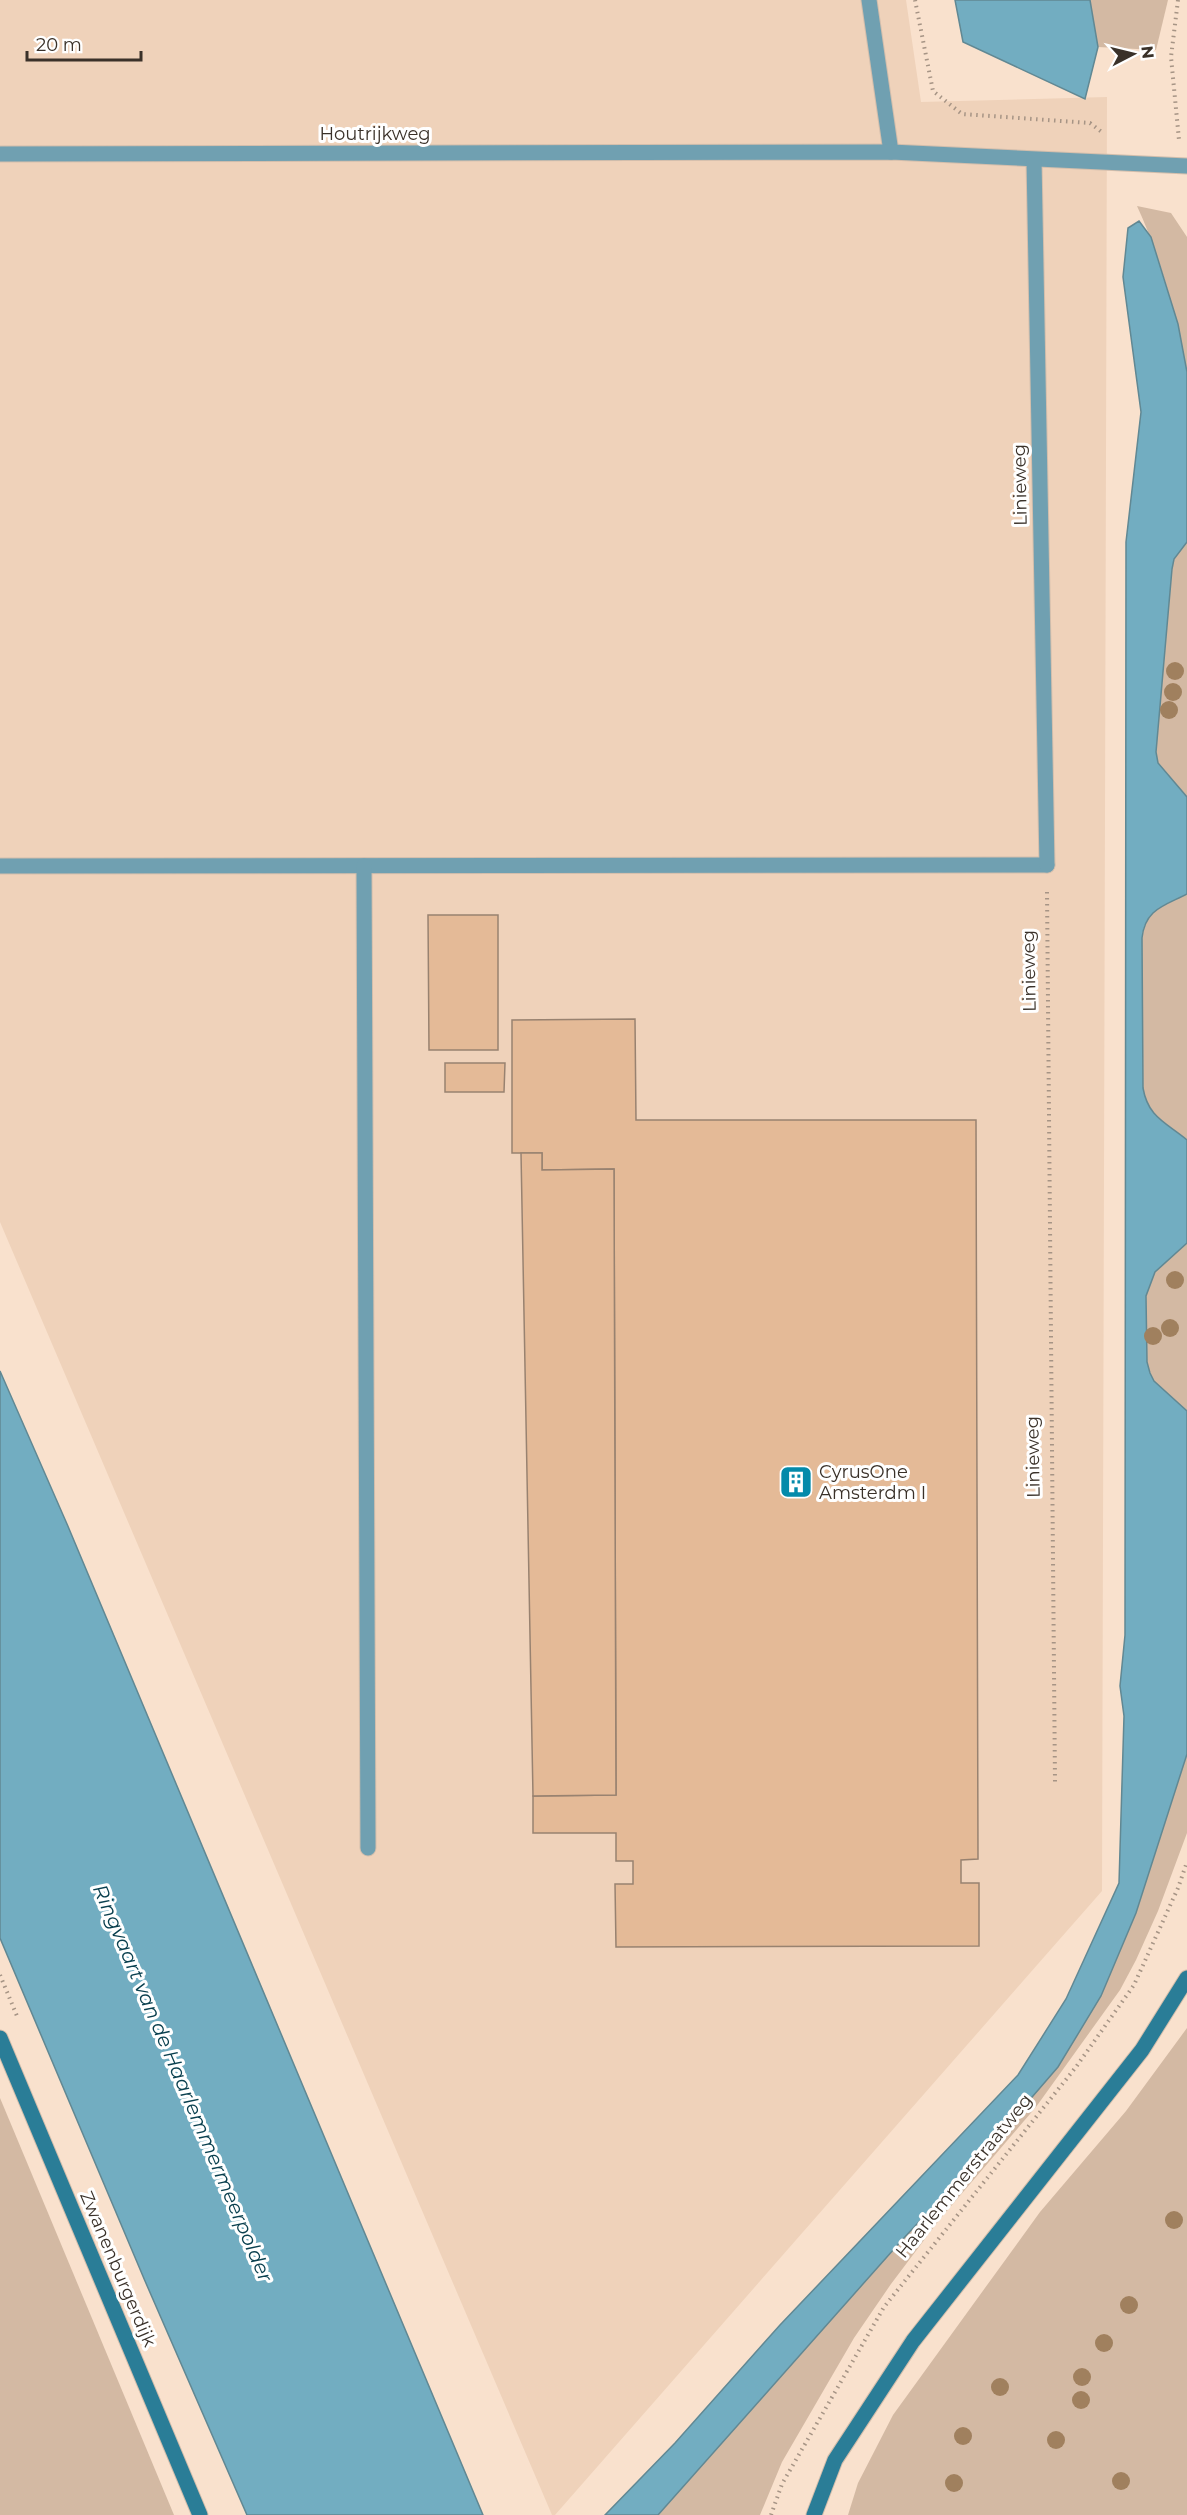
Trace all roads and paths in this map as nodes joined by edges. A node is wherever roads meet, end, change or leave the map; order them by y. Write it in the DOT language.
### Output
graph roads {
  1 [pos="869,0"];
  2 [pos="915,0"];
  3 [pos="1178,0"];
  4 [pos="1108,137"];
  5 [pos="891,152"];
  6 [pos="0,154"];
  7 [pos="1034,160"];
  8 [pos="1184,166"];
  9 [pos="1047,865"];
  10 [pos="0,866"];
  11 [pos="364,866"];
  12 [pos="1055,1782"];
  13 [pos="368,1848"];
  14 [pos="1187,1862"];
  15 [pos="1187,1978"];
  16 [pos="0,2038"];
  17 [pos="200,2515"];
  18 [pos="771,2515"];
  19 [pos="814,2515"];
  1 -- 5 [label="street"];
  2 -- 4 [label="path"];
  3 -- 8 [label="path"];
  5 -- 6 [label="street, Houtrijkweg"];
  5 -- 7 [label="street"];
  7 -- 8 [label="street"];
  7 -- 9 [label="street, Linieweg"];
  9 -- 11 [label="street"];
  9 -- 12 [label="path, Linieweg"];
  10 -- 11 [label="street"];
  11 -- 13 [label="street"];
  14 -- 18 [label="path, Haarlemmerstraatweg"];
  15 -- 19 [label="main road"];
  16 -- 17 [label="main road, Zwanenburgerdijk"];
}
